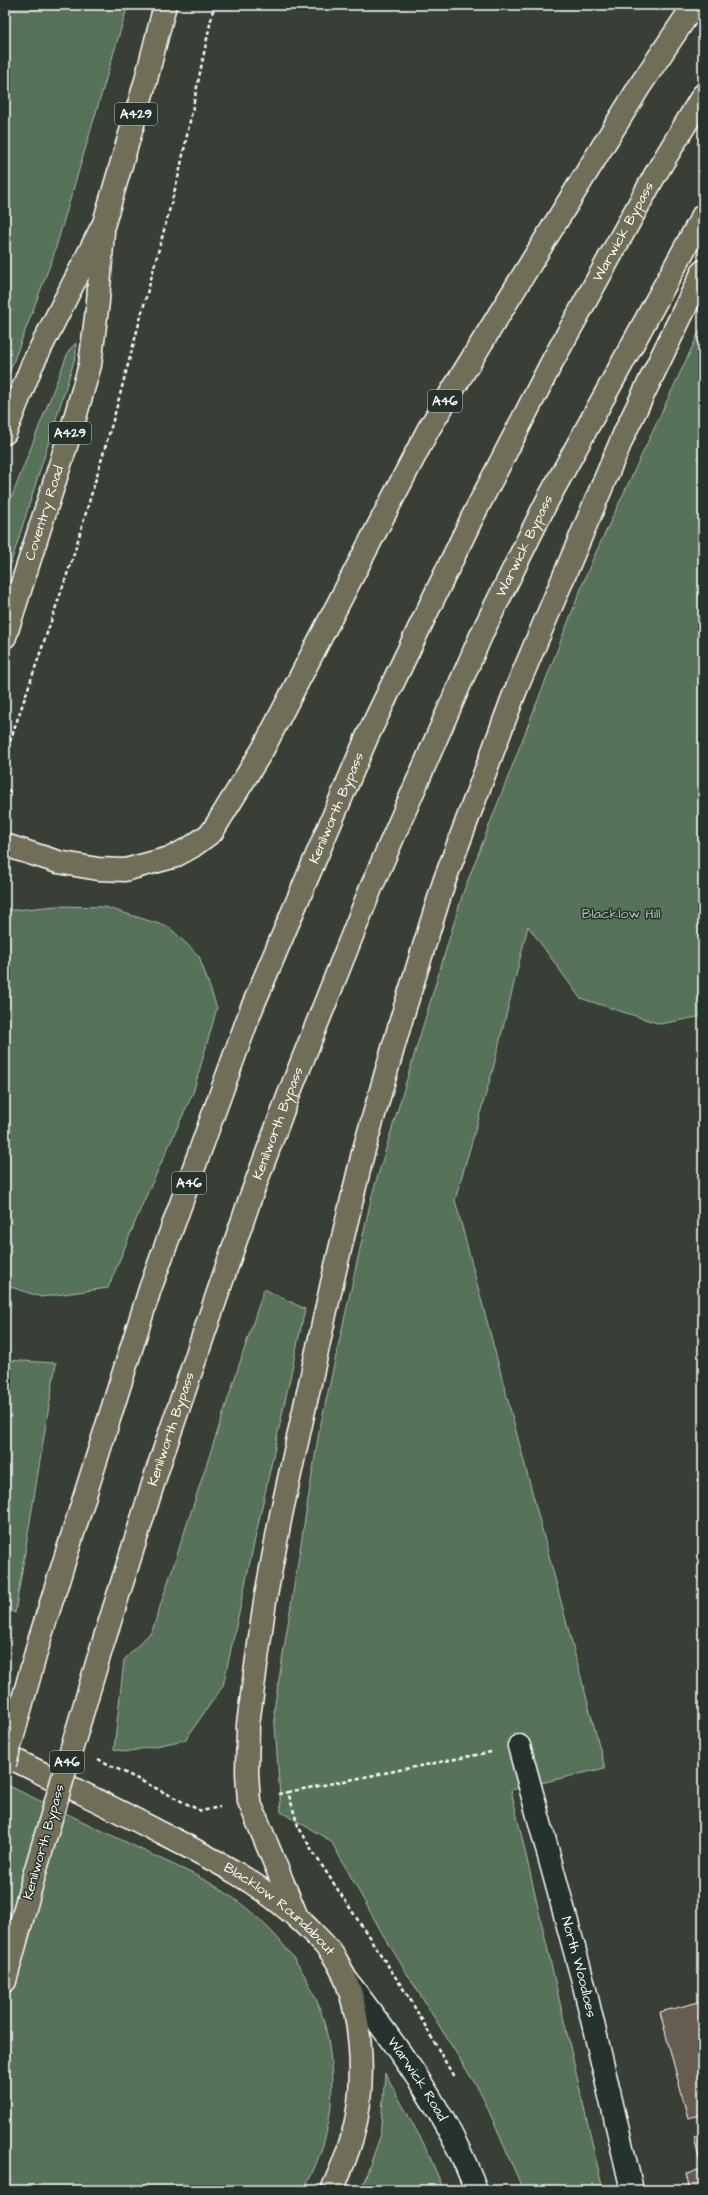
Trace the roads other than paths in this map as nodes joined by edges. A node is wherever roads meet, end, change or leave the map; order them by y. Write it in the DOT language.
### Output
graph roads {
  1 [pos="165,5"];
  2 [pos="694,5"];
  3 [pos="703,95"];
  4 [pos="703,215"];
  5 [pos="104,223"];
  6 [pos="703,270"];
  7 [pos="5,433"];
  8 [pos="5,636"];
  9 [pos="367,738"];
  10 [pos="5,845"];
  11 [pos="371,888"];
  12 [pos="519,1746"];
  13 [pos="5,1755"];
  14 [pos="5,1764"];
  15 [pos="297,1918"];
  16 [pos="345,1976"];
  17 [pos="5,1981"];
  18 [pos="332,2190"];
  19 [pos="476,2190"];
  20 [pos="632,2190"];
  1 -- 5 [label="main road, Coventry Road / A429"];
  2 -- 10 [label="main road, A46"];
  3 -- 9 [label="main road, Warwick Bypass / A46"];
  4 -- 11 [label="main road, Warwick Bypass / A46"];
  5 -- 7 [label="main road, Coventry Road / A429"];
  5 -- 8 [label="main road, Coventry Road / A429"];
  6 -- 15 [label="main road"];
  9 -- 14 [label="main road, Kenilworth Bypass / A46, bridge"];
  11 -- 17 [label="main road, Kenilworth Bypass / A46, bridge"];
  12 -- 20 [label="street, North Woodloes"];
  13 -- 15 [label="main road, Blacklow Roundabout"];
  15 -- 16 [label="main road, Blacklow Roundabout"];
  16 -- 18 [label="main road, Blacklow Roundabout"];
  16 -- 19 [label="street, Warwick Road"];
}
